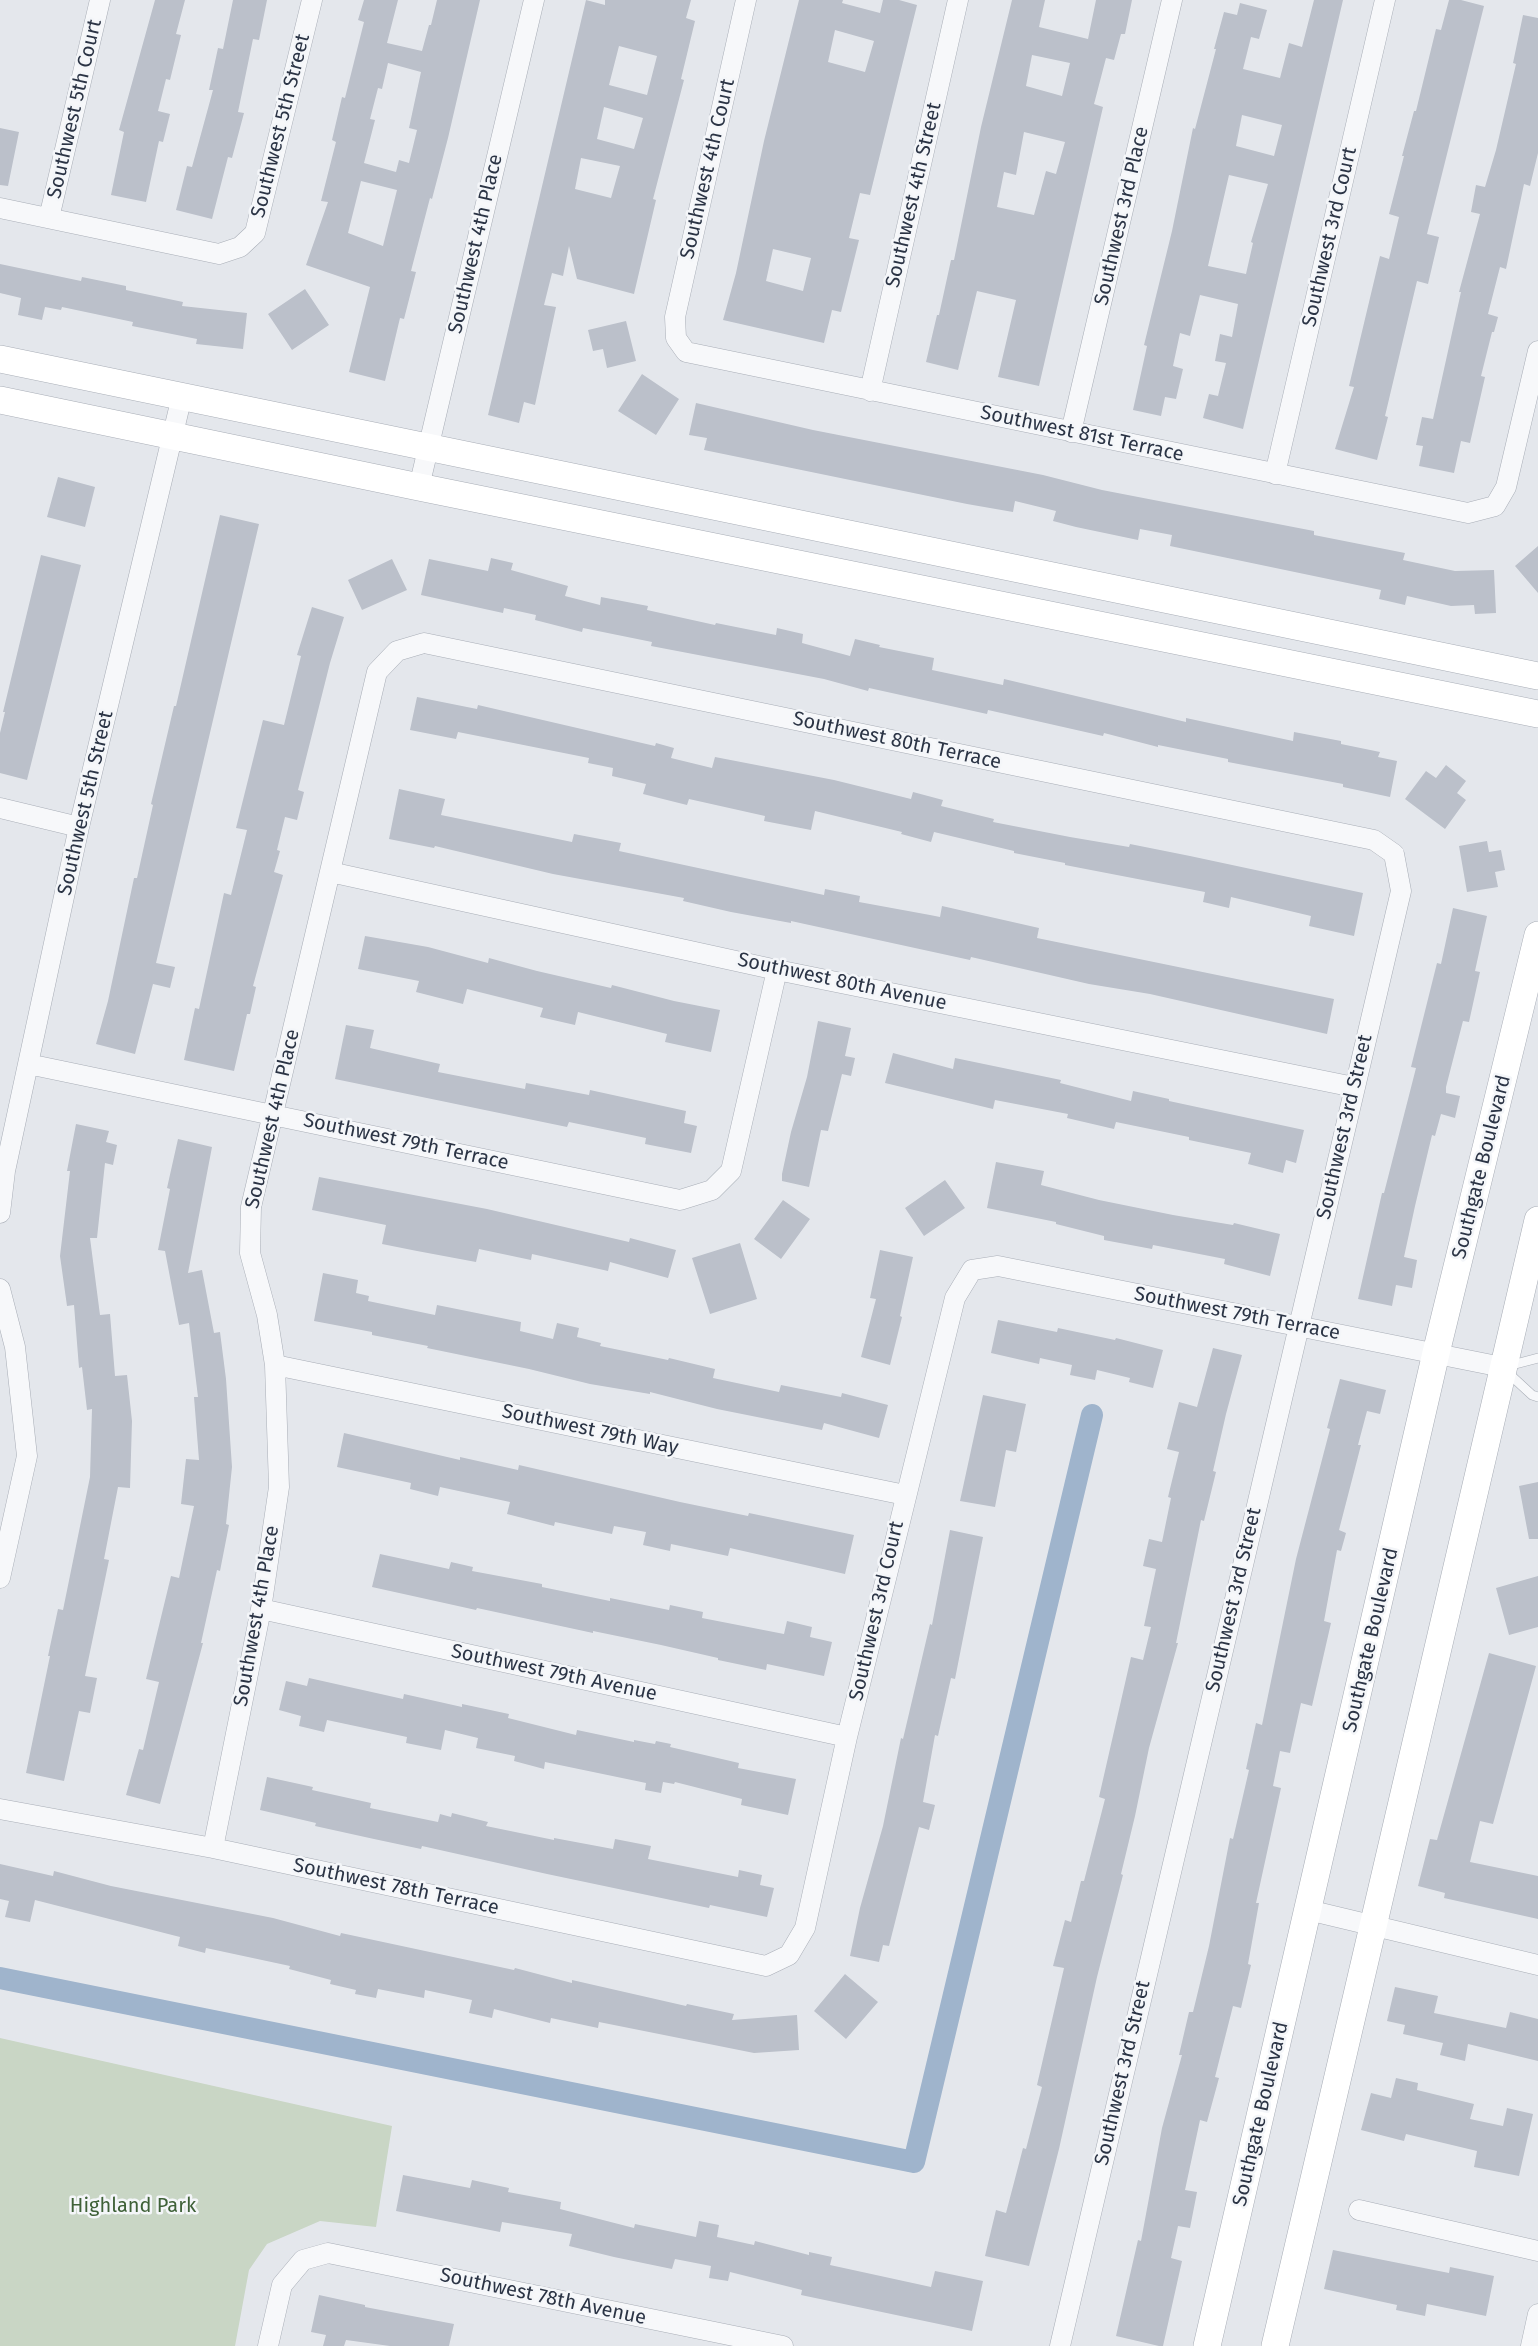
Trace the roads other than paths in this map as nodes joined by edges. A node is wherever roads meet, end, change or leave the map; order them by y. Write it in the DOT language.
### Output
graph roads {
  1 [pos="100,0"];
  2 [pos="312,0"];
  3 [pos="534,0"];
  4 [pos="746,0"];
  5 [pos="958,0"];
  6 [pos="1172,0"];
  7 [pos="1385,0"];
  8 [pos="0,208"];
  9 [pos="49,218"];
  10 [pos="676,338"];
  11 [pos="1538,351"];
  12 [pos="0,359"];
  13 [pos="870,391"];
  14 [pos="182,396"];
  15 [pos="0,400"];
  16 [pos="1071,432"];
  17 [pos="172,436"];
  18 [pos="428,447"];
  19 [pos="1275,474"];
  20 [pos="419,488"];
  21 [pos="397,651"];
  22 [pos="1538,676"];
  23 [pos="1538,714"];
  24 [pos="0,808"];
  25 [pos="79,827"];
  26 [pos="1394,854"];
  27 [pos="330,872"];
  28 [pos="1538,935"];
  29 [pos="777,970"];
  30 [pos="28,1064"];
  31 [pos="1354,1088"];
  32 [pos="274,1114"];
  33 [pos="0,1213"];
  34 [pos="1538,1220"];
  35 [pos="972,1270"];
  36 [pos="0,1289"];
  37 [pos="1298,1328"];
  38 [pos="1436,1353"];
  39 [pos="1538,1358"];
  40 [pos="275,1365"];
  41 [pos="1502,1367"];
  42 [pos="1538,1397"];
  43 [pos="905,1495"];
  44 [pos="0,1578"];
  45 [pos="261,1609"];
  46 [pos="847,1737"];
  47 [pos="0,1809"];
  48 [pos="213,1848"];
  49 [pos="1308,1910"];
  50 [pos="1374,1927"];
  51 [pos="789,1955"];
  52 [pos="1538,1965"];
  53 [pos="1359,2210"];
  54 [pos="1538,2251"];
  55 [pos="1538,2314"];
  56 [pos="760,2344"];
  57 [pos="268,2346"];
  58 [pos="783,2346"];
  59 [pos="1060,2346"];
  60 [pos="1207,2346"];
  61 [pos="1275,2346"];
  62 [pos="1531,2346"];
  1 -- 9 [label="street, Southwest 5th Court"];
  2 -- 9 [label="street, Southwest 5th Street"];
  3 -- 18 [label="street, Southwest 4th Place"];
  4 -- 10 [label="street, Southwest 4th Court"];
  5 -- 13 [label="street, Southwest 4th Street"];
  6 -- 16 [label="street, Southwest 3rd Place"];
  7 -- 19 [label="street, Southwest 3rd Court"];
  8 -- 9 [label="street"];
  10 -- 13 [label="street, Southwest 81st Terrace"];
  11 -- 19 [label="street, Southwest 81st Terrace"];
  12 -- 14 [label="street"];
  13 -- 16 [label="street, Southwest 81st Terrace"];
  14 -- 17 [label="street, Southwest 5th Street"];
  14 -- 18 [label="street"];
  15 -- 17 [label="street"];
  16 -- 19 [label="street, Southwest 81st Terrace"];
  17 -- 20 [label="street"];
  17 -- 25 [label="street, Southwest 5th Street"];
  18 -- 20 [label="street, Southwest 4th Place"];
  18 -- 22 [label="street"];
  20 -- 23 [label="street"];
  21 -- 26 [label="street, Southwest 80th Terrace"];
  21 -- 27 [label="street, Southwest 4th Place"];
  24 -- 25 [label="street"];
  25 -- 30 [label="street, Southwest 5th Street"];
  26 -- 31 [label="street, Southwest 3rd Street"];
  27 -- 29 [label="street, Southwest 80th Avenue"];
  27 -- 32 [label="street, Southwest 4th Place"];
  28 -- 38 [label="street, Southgate Boulevard"];
  29 -- 31 [label="street, Southwest 80th Avenue"];
  29 -- 32 [label="street, Southwest 79th Terrace"];
  30 -- 32 [label="street, Southwest 79th Terrace"];
  30 -- 33 [label="street, Southwest 5th Street"];
  31 -- 37 [label="street, Southwest 3rd Street"];
  32 -- 40 [label="street, Southwest 4th Place"];
  34 -- 41 [label="street"];
  35 -- 37 [label="street, Southwest 79th Terrace"];
  35 -- 43 [label="street, Southwest 3rd Court"];
  36 -- 44 [label="street"];
  37 -- 38 [label="street, Southwest 79th Terrace"];
  37 -- 59 [label="street, Southwest 3rd Street"];
  38 -- 41 [label="street, Southwest 79th Terrace"];
  38 -- 49 [label="street, Southgate Boulevard"];
  39 -- 41 [label="lane"];
  40 -- 43 [label="street, Southwest 79th Way"];
  40 -- 45 [label="street, Southwest 4th Place"];
  41 -- 42 [label="lane"];
  41 -- 50 [label="street"];
  43 -- 46 [label="street, Southwest 3rd Court"];
  45 -- 46 [label="street, Southwest 79th Avenue"];
  45 -- 48 [label="street, Southwest 4th Place"];
  46 -- 51 [label="street, Southwest 3rd Court"];
  47 -- 48 [label="street, Southwest 78th Terrace"];
  48 -- 51 [label="street, Southwest 78th Terrace"];
  49 -- 50 [label="street"];
  49 -- 60 [label="street, Southgate Boulevard"];
  50 -- 52 [label="street"];
  50 -- 61 [label="street"];
  53 -- 54 [label="street"];
  55 -- 62 [label="street"];
  56 -- 57 [label="street, Southwest 78th Avenue"];
  56 -- 58 [label="street, Southwest 78th Avenue"];
}
